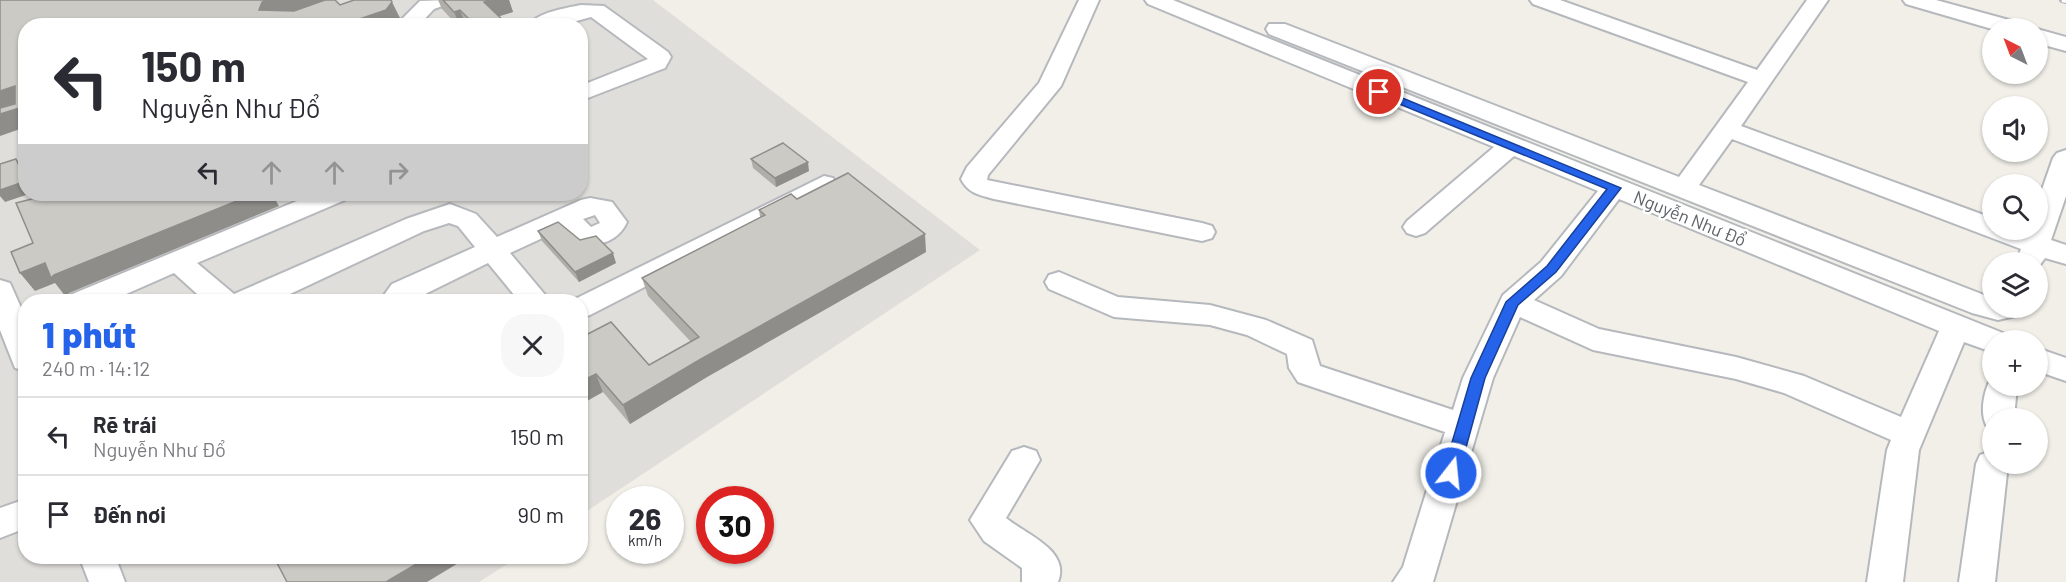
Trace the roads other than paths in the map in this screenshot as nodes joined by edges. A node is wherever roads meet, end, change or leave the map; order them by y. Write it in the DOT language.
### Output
graph roads {
  1 [pos="441,0"];
  2 [pos="1089,0"];
  3 [pos="1155,0"];
  4 [pos="1540,0"];
  5 [pos="1818,0"];
  6 [pos="1913,0"];
  7 [pos="1195,4"];
  8 [pos="413,18"];
  9 [pos="559,18"];
  10 [pos="1982,20"];
  11 [pos="2048,39"];
  12 [pos="2066,44"];
  13 [pos="1763,80"];
  14 [pos="588,91"];
  15 [pos="1727,129"];
  16 [pos="1511,146"];
  17 [pos="2066,158"];
  18 [pos="824,184"];
  19 [pos="1615,188"];
  20 [pos="1683,190"];
  21 [pos="296,201"];
  22 [pos="566,217"];
  23 [pos="1982,224"];
  24 [pos="1416,227"];
  25 [pos="1202,232"];
  26 [pos="2012,240"];
  27 [pos="494,251"];
  28 [pos="2031,252"];
  29 [pos="2035,252"];
  30 [pos="2048,254"];
  31 [pos="2066,255"];
  32 [pos="177,261"];
  33 [pos="1059,282"];
  34 [pos="0,290"];
  35 [pos="99,294"];
  36 [pos="216,294"];
  37 [pos="264,294"];
  38 [pos="400,294"];
  39 [pos="530,294"];
  40 [pos="1513,302"];
  41 [pos="588,304"];
  42 [pos="1982,306"];
  43 [pos="18,323"];
  44 [pos="1956,326"];
  45 [pos="1982,337"];
  46 [pos="2048,363"];
  47 [pos="2066,370"];
  48 [pos="1464,426"];
  49 [pos="1910,434"];
  50 [pos="1024,460"];
  51 [pos="1991,474"];
  52 [pos="18,516"];
  53 [pos="0,523"];
  54 [pos="100,564"];
  55 [pos="107,582"];
  56 [pos="1040,582"];
  57 [pos="1410,582"];
  58 [pos="1885,582"];
  59 [pos="1977,582"];
  1 -- 8 [label="street"];
  2 -- 25 [label="street"];
  3 -- 7 [label="street, Nguyễn Như Đổ"];
  4 -- 13 [label="street"];
  5 -- 13 [label="street"];
  6 -- 10 [label="street"];
  7 -- 16 [label="street, Nguyễn Như Đổ"];
  7 -- 20 [label="street"];
  9 -- 14 [label="street"];
  11 -- 12 [label="street"];
  13 -- 15 [label="street"];
  15 -- 20 [label="street"];
  15 -- 23 [label="street"];
  16 -- 19 [label="street, Nguyễn Như Đổ"];
  16 -- 24 [label="street"];
  17 -- 29 [label="street"];
  18 -- 41 [label="street"];
  19 -- 40 [label="street"];
  19 -- 44 [label="street, Nguyễn Như Đổ"];
  20 -- 42 [label="street"];
  21 -- 32 [label="street"];
  22 -- 27 [label="street"];
  26 -- 28 [label="street"];
  27 -- 37 [label="street"];
  27 -- 38 [label="street"];
  27 -- 39 [label="street"];
  30 -- 31 [label="street"];
  32 -- 35 [label="street"];
  32 -- 36 [label="street"];
  33 -- 48 [label="street"];
  34 -- 43 [label="street"];
  40 -- 48 [label="street"];
  40 -- 49 [label="street"];
  44 -- 45 [label="street, Nguyễn Như Đổ"];
  44 -- 49 [label="street"];
  46 -- 47 [label="street"];
  48 -- 57 [label="street"];
  49 -- 58 [label="street"];
  50 -- 56 [label="street"];
  51 -- 59 [label="street"];
  52 -- 53 [label="street"];
  54 -- 55 [label="street"];
}
